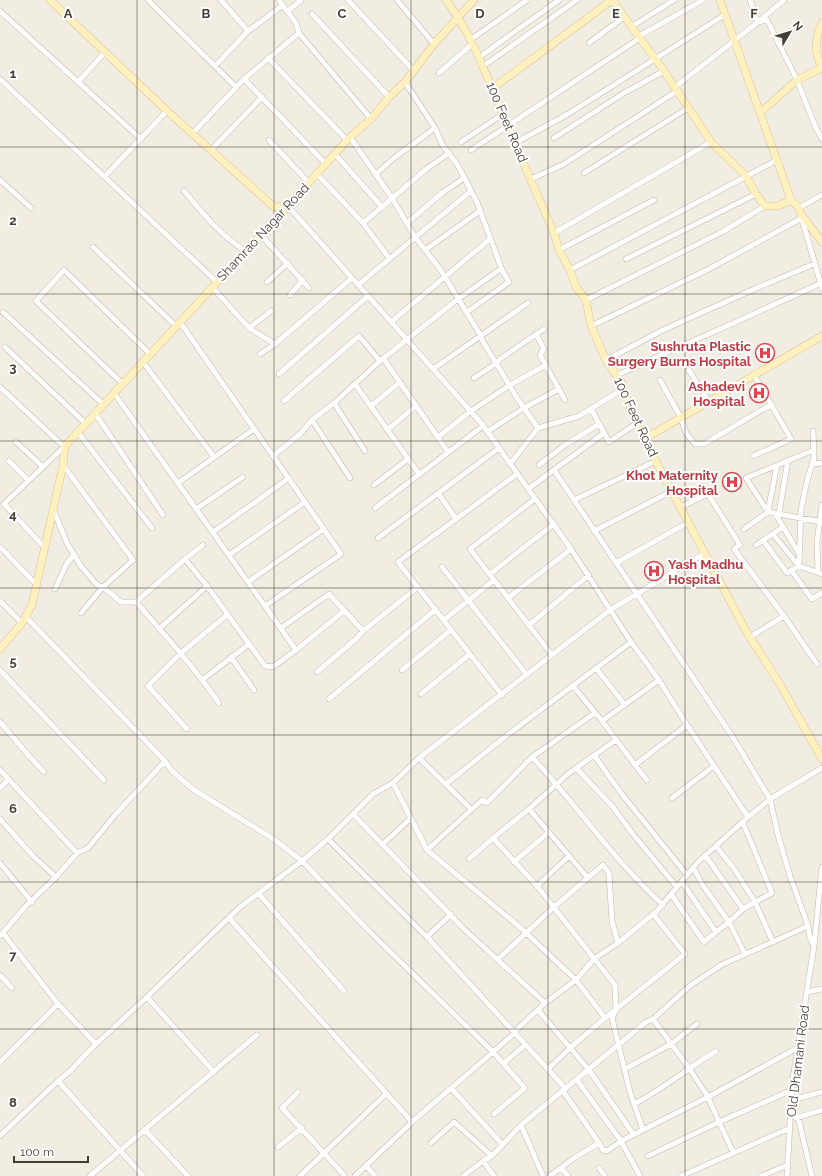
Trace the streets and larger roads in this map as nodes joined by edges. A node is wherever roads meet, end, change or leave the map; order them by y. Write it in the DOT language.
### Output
graph roads {
  1 [pos="50,0"];
  2 [pos="148,0"];
  3 [pos="221,0"];
  4 [pos="279,0"];
  5 [pos="301,0"];
  6 [pos="348,0"];
  7 [pos="397,0"];
  8 [pos="446,0"];
  9 [pos="474,0"];
  10 [pos="527,0"];
  11 [pos="559,0"];
  12 [pos="578,0"];
  13 [pos="612,0"];
  14 [pos="674,0"];
  15 [pos="703,0"];
  16 [pos="720,0"];
  17 [pos="750,0"];
  18 [pos="784,0"];
  19 [pos="283,5"];
  20 [pos="0,11"];
  21 [pos="288,11"];
  22 [pos="312,14"];
  23 [pos="726,14"];
  24 [pos="458,16"];
  25 [pos="624,17"];
  26 [pos="758,22"];
  27 [pos="822,23"];
  28 [pos="631,27"];
  29 [pos="248,31"];
  30 [pos="299,33"];
  31 [pos="639,38"];
  32 [pos="735,41"];
  33 [pos="471,42"];
  34 [pos="588,43"];
  35 [pos="434,44"];
  36 [pos="105,52"];
  37 [pos="268,58"];
  38 [pos="478,58"];
  39 [pos="655,60"];
  40 [pos="214,66"];
  41 [pos="482,67"];
  42 [pos="822,68"];
  43 [pos="414,71"];
  44 [pos="664,71"];
  45 [pos="439,73"];
  46 [pos="0,79"];
  47 [pos="244,79"];
  48 [pos="798,80"];
  49 [pos="78,82"];
  50 [pos="405,82"];
  51 [pos="236,87"];
  52 [pos="493,88"];
  53 [pos="676,89"];
  54 [pos="262,97"];
  55 [pos="390,97"];
  56 [pos="688,108"];
  57 [pos="167,111"];
  58 [pos="761,112"];
  59 [pos="503,114"];
  60 [pos="371,119"];
  61 [pos="508,125"];
  62 [pos="435,128"];
  63 [pos="192,134"];
  64 [pos="554,138"];
  65 [pos="141,139"];
  66 [pos="349,139"];
  67 [pos="822,139"];
  68 [pos="269,140"];
  69 [pos="461,142"];
  70 [pos="711,142"];
  71 [pos="516,143"];
  72 [pos="211,150"];
  73 [pos="471,150"];
  74 [pos="448,152"];
  75 [pos="335,154"];
  76 [pos="777,160"];
  77 [pos="326,164"];
  78 [pos="584,173"];
  79 [pos="317,174"];
  80 [pos="376,174"];
  81 [pos="105,176"];
  82 [pos="746,176"];
  83 [pos="464,178"];
  84 [pos="531,179"];
  85 [pos="0,180"];
  86 [pos="309,183"];
  87 [pos="184,191"];
  88 [pos="471,191"];
  89 [pos="756,194"];
  90 [pos="822,195"];
  91 [pos="392,198"];
  92 [pos="654,200"];
  93 [pos="791,200"];
  94 [pos="288,206"];
  95 [pos="765,206"];
  96 [pos="382,207"];
  97 [pos="31,208"];
  98 [pos="480,211"];
  99 [pos="800,213"];
  100 [pos="363,223"];
  101 [pos="407,223"];
  102 [pos="554,233"];
  103 [pos="261,235"];
  104 [pos="415,237"];
  105 [pos="490,239"];
  106 [pos="822,242"];
  107 [pos="93,247"];
  108 [pos="425,250"];
  109 [pos="559,250"];
  110 [pos="246,251"];
  111 [pos="389,258"];
  112 [pos="626,260"];
  113 [pos="288,264"];
  114 [pos="814,264"];
  115 [pos="502,270"];
  116 [pos="570,270"];
  117 [pos="445,277"];
  118 [pos="352,278"];
  119 [pos="303,280"];
  120 [pos="267,282"];
  121 [pos="215,284"];
  122 [pos="358,284"];
  123 [pos="821,285"];
  124 [pos="309,288"];
  125 [pos="290,295"];
  126 [pos="368,296"];
  127 [pos="458,299"];
  128 [pos="586,300"];
  129 [pos="528,303"];
  130 [pos="271,311"];
  131 [pos="3,312"];
  132 [pos="467,312"];
  133 [pos="391,322"];
  134 [pos="178,324"];
  135 [pos="591,326"];
  136 [pos="249,328"];
  137 [pos="544,328"];
  138 [pos="536,334"];
  139 [pos="481,336"];
  140 [pos="822,336"];
  141 [pos="407,340"];
  142 [pos="275,344"];
  143 [pos="4,348"];
  144 [pos="150,354"];
  145 [pos="260,354"];
  146 [pos="381,360"];
  147 [pos="606,360"];
  148 [pos="143,362"];
  149 [pos="497,363"];
  150 [pos="546,365"];
  151 [pos="433,369"];
  152 [pos="689,370"];
  153 [pos="279,374"];
  154 [pos="617,375"];
  155 [pos="754,375"];
  156 [pos="474,378"];
  157 [pos="660,380"];
  158 [pos="400,382"];
  159 [pos="122,383"];
  160 [pos="355,384"];
  161 [pos="510,385"];
  162 [pos="0,387"];
  163 [pos="559,389"];
  164 [pos="623,390"];
  165 [pos="114,393"];
  166 [pos="565,400"];
  167 [pos="284,401"];
  168 [pos="709,402"];
  169 [pos="334,403"];
  170 [pos="103,404"];
  171 [pos="772,404"];
  172 [pos="370,406"];
  173 [pos="416,406"];
  174 [pos="524,408"];
  175 [pos="591,409"];
  176 [pos="471,412"];
  177 [pos="94,413"];
  178 [pos="681,418"];
  179 [pos="312,420"];
  180 [pos="85,423"];
  181 [pos="637,423"];
  182 [pos="599,424"];
  183 [pos="483,426"];
  184 [pos="538,428"];
  185 [pos="254,429"];
  186 [pos="387,430"];
  187 [pos="78,431"];
  188 [pos="813,431"];
  189 [pos="488,432"];
  190 [pos="604,433"];
  191 [pos="438,437"];
  192 [pos="644,439"];
  193 [pos="16,442"];
  194 [pos="65,446"];
  195 [pos="499,448"];
  196 [pos="814,450"];
  197 [pos="365,451"];
  198 [pos="448,452"];
  199 [pos="273,456"];
  200 [pos="752,456"];
  201 [pos="214,457"];
  202 [pos="408,459"];
  203 [pos="788,460"];
  204 [pos="8,461"];
  205 [pos="656,461"];
  206 [pos="822,463"];
  207 [pos="510,464"];
  208 [pos="812,464"];
  209 [pos="539,465"];
  210 [pos="777,465"];
  211 [pos="42,466"];
  212 [pos="63,466"];
  213 [pos="554,470"];
  214 [pos="419,474"];
  215 [pos="517,474"];
  216 [pos="243,477"];
  217 [pos="289,478"];
  218 [pos="350,478"];
  219 [pos="28,480"];
  220 [pos="178,483"];
  221 [pos="374,485"];
  222 [pos="528,489"];
  223 [pos="672,491"];
  224 [pos="438,493"];
  225 [pos="535,499"];
  226 [pos="574,500"];
  227 [pos="305,502"];
  228 [pos="822,505"];
  229 [pos="681,507"];
  230 [pos="53,508"];
  231 [pos="375,508"];
  232 [pos="196,509"];
  233 [pos="768,511"];
  234 [pos="777,513"];
  235 [pos="163,516"];
  236 [pos="801,517"];
  237 [pos="456,519"];
  238 [pos="689,522"];
  239 [pos="821,522"];
  240 [pos="554,524"];
  241 [pos="783,527"];
  242 [pos="152,528"];
  243 [pos="324,529"];
  244 [pos="744,529"];
  245 [pos="594,531"];
  246 [pos="213,532"];
  247 [pos="773,534"];
  248 [pos="378,538"];
  249 [pos="763,540"];
  250 [pos="203,545"];
  251 [pos="756,545"];
  252 [pos="0,547"];
  253 [pos="44,547"];
  254 [pos="571,549"];
  255 [pos="705,553"];
  256 [pos="798,553"];
  257 [pos="74,555"];
  258 [pos="228,555"];
  259 [pos="185,559"];
  260 [pos="616,563"];
  261 [pos="798,566"];
  262 [pos="442,567"];
  263 [pos="792,570"];
  264 [pos="820,573"];
  265 [pos="490,574"];
  266 [pos="589,575"];
  267 [pos="494,580"];
  268 [pos="248,582"];
  269 [pos="36,584"];
  270 [pos="207,586"];
  271 [pos="103,587"];
  272 [pos="418,587"];
  273 [pos="55,589"];
  274 [pos="637,593"];
  275 [pos="822,594"];
  276 [pos="508,598"];
  277 [pos="468,600"];
  278 [pos="0,601"];
  279 [pos="136,602"];
  280 [pos="265,606"];
  281 [pos="435,610"];
  282 [pos="610,610"];
  283 [pos="344,611"];
  284 [pos="81,613"];
  285 [pos="227,614"];
  286 [pos="784,616"];
  287 [pos="24,620"];
  288 [pos="444,620"];
  289 [pos="529,625"];
  290 [pos="281,628"];
  291 [pos="159,629"];
  292 [pos="451,630"];
  293 [pos="363,631"];
  294 [pos="750,637"];
  295 [pos="631,642"];
  296 [pos="249,644"];
  297 [pos="0,650"];
  298 [pos="296,650"];
  299 [pos="181,653"];
  300 [pos="470,654"];
  301 [pos="552,655"];
  302 [pos="231,657"];
  303 [pos="817,664"];
  304 [pos="596,668"];
  305 [pos="0,670"];
  306 [pos="402,670"];
  307 [pos="317,672"];
  308 [pos="527,675"];
  309 [pos="202,680"];
  310 [pos="659,680"];
  311 [pos="573,686"];
  312 [pos="254,690"];
  313 [pos="421,694"];
  314 [pos="502,695"];
  315 [pos="329,699"];
  316 [pos="219,703"];
  317 [pos="625,704"];
  318 [pos="595,712"];
  319 [pos="602,721"];
  320 [pos="0,722"];
  321 [pos="687,725"];
  322 [pos="187,729"];
  323 [pos="616,740"];
  324 [pos="594,755"];
  325 [pos="532,757"];
  326 [pos="419,758"];
  327 [pos="822,759"];
  328 [pos="165,761"];
  329 [pos="635,764"];
  330 [pos="714,766"];
  331 [pos="576,768"];
  332 [pos="822,768"];
  333 [pos="0,770"];
  334 [pos="44,772"];
  335 [pos="9,779"];
  336 [pos="104,780"];
  337 [pos="647,780"];
  338 [pos="393,783"];
  339 [pos="557,783"];
  340 [pos="446,784"];
  341 [pos="0,788"];
  342 [pos="672,798"];
  343 [pos="770,799"];
  344 [pos="471,809"];
  345 [pos="529,809"];
  346 [pos="353,814"];
  347 [pos="411,818"];
  348 [pos="748,818"];
  349 [pos="0,819"];
  350 [pos="743,823"];
  351 [pos="549,832"];
  352 [pos="493,838"];
  353 [pos="328,839"];
  354 [pos="383,844"];
  355 [pos="716,846"];
  356 [pos="427,850"];
  357 [pos="77,853"];
  358 [pos="569,856"];
  359 [pos="705,856"];
  360 [pos="469,859"];
  361 [pos="302,861"];
  362 [pos="514,862"];
  363 [pos="0,863"];
  364 [pos="694,867"];
  365 [pos="822,867"];
  366 [pos="687,875"];
  367 [pos="56,877"];
  368 [pos="588,878"];
  369 [pos="682,882"];
  370 [pos="537,886"];
  371 [pos="676,886"];
  372 [pos="259,894"];
  373 [pos="671,894"];
  374 [pos="32,902"];
  375 [pos="755,902"];
  376 [pos="663,905"];
  377 [pos="554,907"];
  378 [pos="743,909"];
  379 [pos="451,914"];
  380 [pos="653,914"];
  381 [pos="229,918"];
  382 [pos="729,922"];
  383 [pos="808,926"];
  384 [pos="716,932"];
  385 [pos="526,933"];
  386 [pos="2,934"];
  387 [pos="427,937"];
  388 [pos="773,942"];
  389 [pos="618,943"];
  390 [pos="814,946"];
  391 [pos="745,954"];
  392 [pos="595,958"];
  393 [pos="498,959"];
  394 [pos="0,975"];
  395 [pos="576,980"];
  396 [pos="12,988"];
  397 [pos="822,989"];
  398 [pos="344,991"];
  399 [pos="807,992"];
  400 [pos="147,997"];
  401 [pos="545,1003"];
  402 [pos="58,1004"];
  403 [pos="538,1010"];
  404 [pos="616,1010"];
  405 [pos="606,1018"];
  406 [pos="653,1019"];
  407 [pos="697,1024"];
  408 [pos="515,1032"];
  409 [pos="257,1035"];
  410 [pos="96,1044"];
  411 [pos="672,1044"];
  412 [pos="525,1045"];
  413 [pos="618,1045"];
  414 [pos="799,1047"];
  415 [pos="570,1048"];
  416 [pos="716,1051"];
  417 [pos="493,1052"];
  418 [pos="0,1062"];
  419 [pos="504,1063"];
  420 [pos="689,1068"];
  421 [pos="548,1069"];
  422 [pos="625,1069"];
  423 [pos="589,1070"];
  424 [pos="214,1072"];
  425 [pos="577,1080"];
  426 [pos="58,1081"];
  427 [pos="451,1088"];
  428 [pos="565,1090"];
  429 [pos="792,1090"];
  430 [pos="298,1092"];
  431 [pos="822,1092"];
  432 [pos="386,1094"];
  433 [pos="708,1097"];
  434 [pos="792,1100"];
  435 [pos="634,1104"];
  436 [pos="822,1110"];
  437 [pos="494,1114"];
  438 [pos="798,1117"];
  439 [pos="791,1119"];
  440 [pos="412,1122"];
  441 [pos="719,1122"];
  442 [pos="521,1125"];
  443 [pos="302,1128"];
  444 [pos="790,1128"];
  445 [pos="145,1130"];
  446 [pos="643,1130"];
  447 [pos="634,1135"];
  448 [pos="0,1136"];
  449 [pos="621,1141"];
  450 [pos="431,1142"];
  451 [pos="599,1143"];
  452 [pos="502,1144"];
  453 [pos="278,1147"];
  454 [pos="120,1151"];
  455 [pos="324,1152"];
  456 [pos="733,1152"];
  457 [pos="492,1156"];
  458 [pos="648,1156"];
  459 [pos="483,1160"];
  460 [pos="788,1165"];
  461 [pos="366,1166"];
  462 [pos="561,1168"];
  463 [pos="599,1168"];
  464 [pos="90,1176"];
  465 [pos="143,1176"];
  466 [pos="188,1176"];
  467 [pos="300,1176"];
  468 [pos="345,1176"];
  469 [pos="355,1176"];
  470 [pos="375,1176"];
  471 [pos="463,1176"];
  472 [pos="494,1176"];
  473 [pos="542,1176"];
  474 [pos="550,1176"];
  475 [pos="568,1176"];
  476 [pos="605,1176"];
  477 [pos="640,1176"];
  478 [pos="681,1176"];
  479 [pos="761,1176"];
  480 [pos="786,1176"];
  481 [pos="812,1176"];
  1 -- 36 [label="street"];
  2 -- 40 [label="street"];
  3 -- 29 [label="street"];
  4 -- 19 [label="street"];
  5 -- 21 [label="street"];
  6 -- 43 [label="street"];
  7 -- 35 [label="street"];
  8 -- 24 [label="street, 100 Feet Road"];
  9 -- 24 [label="street, Shamrao Nagar Road"];
  10 -- 33 [label="street"];
  11 -- 38 [label="street"];
  12 -- 41 [label="street"];
  13 -- 25 [label="street"];
  13 -- 52 [label="street"];
  14 -- 28 [label="street"];
  15 -- 31 [label="street"];
  16 -- 23 [label="street"];
  17 -- 26 [label="street"];
  18 -- 26 [label="street"];
  19 -- 21 [label="street"];
  19 -- 29 [label="street"];
  20 -- 49 [label="street"];
  21 -- 30 [label="street"];
  22 -- 55 [label="street"];
  23 -- 32 [label="street"];
  23 -- 39 [label="street"];
  24 -- 33 [label="street, 100 Feet Road"];
  24 -- 35 [label="street, Shamrao Nagar Road"];
  25 -- 28 [label="street"];
  25 -- 34 [label="street"];
  26 -- 32 [label="street"];
  26 -- 48 [label="street"];
  27 -- 42 [label="street"];
  28 -- 31 [label="street"];
  29 -- 40 [label="street"];
  30 -- 37 [label="street"];
  30 -- 60 [label="street"];
  31 -- 39 [label="street"];
  31 -- 61 [label="street"];
  32 -- 53 [label="street"];
  32 -- 58 [label="street"];
  33 -- 38 [label="street, 100 Feet Road"];
  33 -- 45 [label="street"];
  35 -- 43 [label="street, Shamrao Nagar Road"];
  36 -- 49 [label="street"];
  36 -- 57 [label="street"];
  37 -- 47 [label="street"];
  37 -- 66 [label="street"];
  38 -- 41 [label="street, 100 Feet Road"];
  39 -- 44 [label="street"];
  39 -- 71 [label="street"];
  40 -- 51 [label="street"];
  41 -- 52 [label="street, 100 Feet Road"];
  42 -- 48 [label="street"];
  43 -- 50 [label="street, Shamrao Nagar Road"];
  44 -- 53 [label="street"];
  44 -- 64 [label="street"];
  46 -- 81 [label="street"];
  47 -- 51 [label="street"];
  47 -- 54 [label="street"];
  48 -- 58 [label="street"];
  48 -- 67 [label="street"];
  49 -- 65 [label="street"];
  50 -- 55 [label="street, Shamrao Nagar Road"];
  50 -- 62 [label="street"];
  51 -- 63 [label="street"];
  52 -- 59 [label="street, 100 Feet Road"];
  53 -- 56 [label="street"];
  53 -- 84 [label="street"];
  54 -- 72 [label="street"];
  54 -- 77 [label="street"];
  55 -- 60 [label="street, Shamrao Nagar Road"];
  56 -- 70 [label="street"];
  56 -- 78 [label="street"];
  57 -- 63 [label="street"];
  57 -- 65 [label="street"];
  58 -- 76 [label="street"];
  59 -- 61 [label="street, 100 Feet Road"];
  59 -- 69 [label="street"];
  60 -- 66 [label="street, Shamrao Nagar Road"];
  61 -- 71 [label="street, 100 Feet Road"];
  61 -- 73 [label="street"];
  62 -- 74 [label="street"];
  62 -- 80 [label="street"];
  63 -- 72 [label="street"];
  65 -- 81 [label="street"];
  66 -- 75 [label="street, Shamrao Nagar Road"];
  66 -- 80 [label="street"];
  68 -- 86 [label="street"];
  70 -- 82 [label="street"];
  70 -- 102 [label="street"];
  71 -- 84 [label="street, 100 Feet Road"];
  72 -- 94 [label="street"];
  74 -- 83 [label="street"];
  74 -- 91 [label="street"];
  75 -- 77 [label="street, Shamrao Nagar Road"];
  75 -- 96 [label="street"];
  76 -- 82 [label="street"];
  76 -- 93 [label="street"];
  77 -- 79 [label="street, Shamrao Nagar Road"];
  79 -- 86 [label="street, Shamrao Nagar Road"];
  79 -- 100 [label="street"];
  80 -- 91 [label="street"];
  81 -- 121 [label="street"];
  82 -- 89 [label="street"];
  82 -- 116 [label="street"];
  83 -- 88 [label="street"];
  83 -- 101 [label="street"];
  84 -- 102 [label="street, 100 Feet Road"];
  85 -- 97 [label="street"];
  86 -- 94 [label="street, Shamrao Nagar Road"];
  87 -- 110 [label="street"];
  88 -- 98 [label="street"];
  88 -- 104 [label="street"];
  89 -- 95 [label="street"];
  89 -- 112 [label="street"];
  90 -- 99 [label="street"];
  91 -- 96 [label="street"];
  91 -- 101 [label="street"];
  92 -- 109 [label="street"];
  93 -- 95 [label="street"];
  93 -- 99 [label="street"];
  94 -- 103 [label="street, Shamrao Nagar Road"];
  94 -- 118 [label="street"];
  95 -- 128 [label="street"];
  96 -- 100 [label="street"];
  98 -- 105 [label="street"];
  98 -- 108 [label="street"];
  99 -- 106 [label="street"];
  99 -- 114 [label="street"];
  99 -- 135 [label="street"];
  100 -- 111 [label="street"];
  101 -- 104 [label="street"];
  102 -- 109 [label="street, 100 Feet Road"];
  103 -- 110 [label="street, Shamrao Nagar Road"];
  103 -- 113 [label="street"];
  104 -- 108 [label="street"];
  104 -- 111 [label="street"];
  105 -- 115 [label="street"];
  105 -- 117 [label="street"];
  107 -- 134 [label="street"];
  108 -- 117 [label="street"];
  109 -- 116 [label="street, 100 Feet Road"];
  110 -- 121 [label="street, Shamrao Nagar Road"];
  111 -- 122 [label="street"];
  113 -- 119 [label="street"];
  113 -- 120 [label="street"];
  114 -- 123 [label="street"];
  114 -- 147 [label="street"];
  115 -- 127 [label="street"];
  115 -- 132 [label="street"];
  116 -- 128 [label="street, 100 Feet Road"];
  117 -- 127 [label="street"];
  117 -- 133 [label="street"];
  118 -- 122 [label="street"];
  118 -- 142 [label="street"];
  119 -- 124 [label="street"];
  119 -- 125 [label="street"];
  121 -- 134 [label="street, Shamrao Nagar Road"];
  121 -- 136 [label="street"];
  122 -- 126 [label="street"];
  123 -- 154 [label="street"];
  126 -- 133 [label="street"];
  126 -- 153 [label="street"];
  127 -- 132 [label="street"];
  127 -- 141 [label="street"];
  128 -- 135 [label="street, 100 Feet Road"];
  129 -- 139 [label="street"];
  130 -- 136 [label="street"];
  131 -- 170 [label="street"];
  132 -- 139 [label="street"];
  133 -- 141 [label="street"];
  134 -- 144 [label="street, Shamrao Nagar Road"];
  134 -- 185 [label="street"];
  135 -- 147 [label="street, 100 Feet Road"];
  136 -- 142 [label="street"];
  137 -- 138 [label="street"];
  138 -- 149 [label="street"];
  138 -- 150 [label="street"];
  139 -- 149 [label="street"];
  139 -- 151 [label="street"];
  140 -- 155 [label="street"];
  141 -- 146 [label="street"];
  141 -- 151 [label="street"];
  142 -- 145 [label="street"];
  143 -- 180 [label="street"];
  144 -- 148 [label="street, Shamrao Nagar Road"];
  144 -- 159 [label="street"];
  146 -- 158 [label="street"];
  146 -- 160 [label="street"];
  146 -- 167 [label="street"];
  147 -- 154 [label="street, 100 Feet Road"];
  148 -- 159 [label="street, Shamrao Nagar Road"];
  148 -- 201 [label="street"];
  149 -- 156 [label="street"];
  149 -- 161 [label="street"];
  150 -- 161 [label="street"];
  150 -- 163 [label="street"];
  151 -- 176 [label="street"];
  152 -- 168 [label="street"];
  154 -- 164 [label="street, 100 Feet Road"];
  155 -- 168 [label="street"];
  155 -- 171 [label="street"];
  157 -- 178 [label="street"];
  158 -- 172 [label="street"];
  158 -- 173 [label="street"];
  159 -- 165 [label="street, Shamrao Nagar Road"];
  160 -- 169 [label="street"];
  160 -- 172 [label="street"];
  161 -- 174 [label="street"];
  161 -- 176 [label="street"];
  162 -- 194 [label="street"];
  163 -- 166 [label="street"];
  163 -- 174 [label="street"];
  164 -- 175 [label="street"];
  164 -- 181 [label="street, 100 Feet Road"];
  165 -- 170 [label="street, Shamrao Nagar Road"];
  165 -- 220 [label="street"];
  168 -- 178 [label="street"];
  169 -- 179 [label="street"];
  169 -- 197 [label="street"];
  170 -- 177 [label="street, Shamrao Nagar Road"];
  171 -- 178 [label="street"];
  171 -- 200 [label="street"];
  172 -- 186 [label="street"];
  173 -- 186 [label="street"];
  173 -- 191 [label="street"];
  174 -- 184 [label="street"];
  174 -- 189 [label="street"];
  175 -- 182 [label="street"];
  175 -- 184 [label="street"];
  176 -- 183 [label="street"];
  176 -- 191 [label="street"];
  177 -- 180 [label="street, Shamrao Nagar Road"];
  177 -- 235 [label="street"];
  178 -- 192 [label="street"];
  179 -- 199 [label="street"];
  179 -- 218 [label="street"];
  180 -- 187 [label="street, Shamrao Nagar Road"];
  181 -- 190 [label="street"];
  181 -- 192 [label="street, 100 Feet Road"];
  182 -- 190 [label="street"];
  182 -- 209 [label="street"];
  183 -- 189 [label="street"];
  183 -- 198 [label="street"];
  184 -- 207 [label="street"];
  185 -- 199 [label="street"];
  185 -- 201 [label="street"];
  186 -- 202 [label="street"];
  187 -- 194 [label="street, Shamrao Nagar Road"];
  187 -- 242 [label="street"];
  188 -- 196 [label="street"];
  189 -- 195 [label="street"];
  190 -- 213 [label="street"];
  191 -- 198 [label="street"];
  192 -- 205 [label="street, 100 Feet Road"];
  193 -- 211 [label="street"];
  194 -- 211 [label="street"];
  194 -- 212 [label="street"];
  195 -- 207 [label="street"];
  195 -- 224 [label="street"];
  196 -- 203 [label="street"];
  196 -- 208 [label="street"];
  198 -- 214 [label="street"];
  199 -- 217 [label="street"];
  201 -- 220 [label="street"];
  202 -- 214 [label="street"];
  202 -- 221 [label="street"];
  203 -- 210 [label="street"];
  203 -- 234 [label="street"];
  204 -- 219 [label="street"];
  205 -- 223 [label="street, 100 Feet Road"];
  205 -- 226 [label="street"];
  206 -- 208 [label="street"];
  207 -- 215 [label="street"];
  208 -- 236 [label="street"];
  210 -- 233 [label="street"];
  210 -- 233 [label="street"];
  211 -- 219 [label="street"];
  212 -- 230 [label="street"];
  212 -- 271 [label="street"];
  213 -- 222 [label="street"];
  213 -- 226 [label="street"];
  214 -- 231 [label="street"];
  215 -- 222 [label="street"];
  215 -- 237 [label="street"];
  216 -- 232 [label="street"];
  217 -- 227 [label="street"];
  217 -- 246 [label="street"];
  219 -- 253 [label="street"];
  220 -- 232 [label="street"];
  222 -- 225 [label="street"];
  223 -- 229 [label="street, 100 Feet Road"];
  223 -- 245 [label="street"];
  224 -- 237 [label="street"];
  224 -- 248 [label="street"];
  225 -- 240 [label="street"];
  225 -- 265 [label="street"];
  226 -- 245 [label="street"];
  227 -- 243 [label="street"];
  227 -- 258 [label="street"];
  228 -- 239 [label="street"];
  229 -- 238 [label="street, 100 Feet Road"];
  229 -- 286 [label="street"];
  230 -- 253 [label="street"];
  230 -- 257 [label="street"];
  232 -- 246 [label="street"];
  233 -- 234 [label="street"];
  233 -- 244 [label="street"];
  234 -- 236 [label="street"];
  234 -- 241 [label="street"];
  236 -- 239 [label="street"];
  236 -- 256 [label="street"];
  237 -- 272 [label="street"];
  238 -- 255 [label="street, 100 Feet Road"];
  238 -- 260 [label="street"];
  239 -- 264 [label="street"];
  240 -- 254 [label="street"];
  240 -- 265 [label="street"];
  241 -- 247 [label="street"];
  241 -- 256 [label="street"];
  243 -- 268 [label="street"];
  243 -- 280 [label="street"];
  245 -- 260 [label="street"];
  246 -- 258 [label="street"];
  247 -- 249 [label="street"];
  247 -- 261 [label="street"];
  249 -- 251 [label="street"];
  249 -- 263 [label="street"];
  250 -- 259 [label="street"];
  252 -- 269 [label="street"];
  253 -- 269 [label="street"];
  254 -- 266 [label="street"];
  254 -- 276 [label="street"];
  255 -- 274 [label="street"];
  255 -- 294 [label="street, 100 Feet Road"];
  256 -- 261 [label="street"];
  257 -- 271 [label="street"];
  257 -- 273 [label="street"];
  258 -- 268 [label="street"];
  259 -- 270 [label="street"];
  259 -- 279 [label="street"];
  260 -- 274 [label="street"];
  261 -- 263 [label="street"];
  261 -- 264 [label="street"];
  262 -- 277 [label="street"];
  263 -- 275 [label="street"];
  265 -- 267 [label="street"];
  266 -- 282 [label="street"];
  266 -- 289 [label="street"];
  267 -- 276 [label="street"];
  267 -- 277 [label="street"];
  268 -- 280 [label="street"];
  269 -- 287 [label="street"];
  270 -- 285 [label="street"];
  270 -- 291 [label="street"];
  271 -- 279 [label="street"];
  271 -- 284 [label="street"];
  272 -- 281 [label="street"];
  272 -- 293 [label="street"];
  274 -- 282 [label="street"];
  274 -- 343 [label="street"];
  276 -- 289 [label="street"];
  277 -- 288 [label="street"];
  277 -- 308 [label="street"];
  278 -- 287 [label="street"];
  279 -- 291 [label="street"];
  280 -- 290 [label="street"];
  281 -- 288 [label="street"];
  281 -- 315 [label="street"];
  282 -- 295 [label="street"];
  282 -- 301 [label="street"];
  283 -- 290 [label="street"];
  283 -- 293 [label="street"];
  283 -- 298 [label="street"];
  285 -- 296 [label="street"];
  285 -- 299 [label="street"];
  286 -- 294 [label="street"];
  286 -- 303 [label="street"];
  287 -- 297 [label="street"];
  287 -- 328 [label="street"];
  288 -- 292 [label="street"];
  289 -- 301 [label="street"];
  290 -- 298 [label="street"];
  291 -- 299 [label="street"];
  292 -- 300 [label="street"];
  292 -- 306 [label="street"];
  293 -- 307 [label="street"];
  294 -- 327 [label="street, 100 Feet Road"];
  295 -- 304 [label="street"];
  295 -- 310 [label="street"];
  296 -- 298 [label="street"];
  296 -- 302 [label="street"];
  299 -- 309 [label="street"];
  299 -- 322 [label="street"];
  300 -- 313 [label="street"];
  300 -- 314 [label="street"];
  301 -- 308 [label="street"];
  302 -- 309 [label="street"];
  302 -- 312 [label="street"];
  304 -- 311 [label="street"];
  304 -- 317 [label="street"];
  305 -- 336 [label="street"];
  308 -- 314 [label="street"];
  309 -- 316 [label="street"];
  310 -- 317 [label="street"];
  310 -- 321 [label="street"];
  311 -- 318 [label="street"];
  311 -- 340 [label="street"];
  314 -- 326 [label="street"];
  317 -- 319 [label="street"];
  318 -- 319 [label="street"];
  318 -- 325 [label="street"];
  319 -- 323 [label="street"];
  320 -- 334 [label="street"];
  321 -- 329 [label="street"];
  321 -- 330 [label="street"];
  323 -- 324 [label="street"];
  323 -- 329 [label="street"];
  324 -- 331 [label="street"];
  324 -- 366 [label="street"];
  325 -- 339 [label="street"];
  325 -- 344 [label="street"];
  326 -- 338 [label="street"];
  326 -- 340 [label="street"];
  328 -- 357 [label="street"];
  328 -- 361 [label="street"];
  329 -- 337 [label="street"];
  330 -- 342 [label="street"];
  330 -- 348 [label="street"];
  331 -- 339 [label="street"];
  331 -- 371 [label="street"];
  332 -- 343 [label="street"];
  333 -- 335 [label="street"];
  335 -- 341 [label="street"];
  335 -- 357 [label="street"];
  338 -- 346 [label="street"];
  338 -- 347 [label="street"];
  339 -- 345 [label="street"];
  339 -- 376 [label="street"];
  340 -- 344 [label="street"];
  343 -- 348 [label="street"];
  343 -- 383 [label="street"];
  344 -- 356 [label="street"];
  345 -- 351 [label="street"];
  345 -- 352 [label="street"];
  346 -- 353 [label="street"];
  346 -- 354 [label="street"];
  347 -- 354 [label="street"];
  347 -- 356 [label="street"];
  348 -- 350 [label="street"];
  349 -- 367 [label="street"];
  350 -- 355 [label="street"];
  350 -- 375 [label="street"];
  351 -- 358 [label="street"];
  351 -- 362 [label="street"];
  352 -- 360 [label="street"];
  352 -- 362 [label="street"];
  353 -- 361 [label="street"];
  353 -- 387 [label="street"];
  354 -- 379 [label="street"];
  355 -- 359 [label="street"];
  355 -- 375 [label="street"];
  356 -- 385 [label="street"];
  357 -- 367 [label="street"];
  358 -- 368 [label="street"];
  358 -- 370 [label="street"];
  359 -- 364 [label="street"];
  359 -- 378 [label="street"];
  361 -- 372 [label="street"];
  361 -- 417 [label="street"];
  362 -- 370 [label="street"];
  363 -- 374 [label="street"];
  364 -- 366 [label="street"];
  364 -- 382 [label="street"];
  365 -- 390 [label="street, Old Dhamani Road"];
  366 -- 369 [label="street"];
  367 -- 374 [label="street"];
  368 -- 377 [label="street"];
  368 -- 389 [label="street"];
  369 -- 371 [label="street"];
  369 -- 384 [label="street"];
  370 -- 377 [label="street"];
  371 -- 373 [label="street"];
  372 -- 381 [label="street"];
  372 -- 398 [label="street"];
  373 -- 376 [label="street"];
  373 -- 384 [label="street"];
  374 -- 386 [label="street"];
  375 -- 378 [label="street"];
  375 -- 388 [label="street"];
  376 -- 380 [label="street"];
  377 -- 385 [label="street"];
  377 -- 392 [label="street"];
  378 -- 382 [label="street"];
  379 -- 387 [label="street"];
  379 -- 393 [label="street"];
  380 -- 389 [label="street"];
  380 -- 404 [label="street"];
  381 -- 400 [label="street"];
  381 -- 432 [label="street"];
  382 -- 384 [label="street"];
  382 -- 391 [label="street"];
  383 -- 388 [label="street"];
  383 -- 390 [label="street"];
  385 -- 393 [label="street"];
  385 -- 395 [label="street"];
  386 -- 402 [label="street"];
  387 -- 408 [label="street"];
  388 -- 391 [label="street"];
  389 -- 392 [label="street"];
  390 -- 399 [label="street, Old Dhamani Road"];
  391 -- 406 [label="street"];
  392 -- 395 [label="street"];
  392 -- 404 [label="street"];
  393 -- 401 [label="street"];
  394 -- 396 [label="street"];
  395 -- 401 [label="street"];
  395 -- 405 [label="street"];
  397 -- 399 [label="street"];
  399 -- 414 [label="street, Old Dhamani Road"];
  400 -- 410 [label="street"];
  400 -- 424 [label="street"];
  401 -- 403 [label="street"];
  402 -- 410 [label="street"];
  402 -- 418 [label="street"];
  403 -- 408 [label="street"];
  403 -- 415 [label="street"];
  404 -- 405 [label="street"];
  404 -- 413 [label="street"];
  405 -- 415 [label="street"];
  406 -- 411 [label="street"];
  406 -- 413 [label="street"];
  407 -- 411 [label="street"];
  408 -- 412 [label="street"];
  408 -- 417 [label="street"];
  409 -- 424 [label="street"];
  410 -- 426 [label="street"];
  411 -- 420 [label="street"];
  411 -- 422 [label="street"];
  412 -- 419 [label="street"];
  412 -- 421 [label="street"];
  413 -- 422 [label="street"];
  413 -- 423 [label="street"];
  414 -- 429 [label="street, Old Dhamani Road"];
  414 -- 433 [label="street"];
  415 -- 421 [label="street"];
  415 -- 423 [label="street"];
  416 -- 420 [label="street"];
  417 -- 419 [label="street"];
  417 -- 427 [label="street"];
  419 -- 437 [label="street"];
  420 -- 433 [label="street"];
  420 -- 435 [label="street"];
  421 -- 428 [label="street"];
  422 -- 435 [label="street"];
  423 -- 425 [label="street"];
  423 -- 447 [label="street"];
  424 -- 445 [label="street"];
  425 -- 428 [label="street"];
  425 -- 449 [label="street"];
  426 -- 448 [label="street"];
  426 -- 454 [label="street"];
  427 -- 440 [label="street"];
  427 -- 452 [label="street"];
  428 -- 442 [label="street"];
  428 -- 451 [label="street"];
  429 -- 434 [label="street, Old Dhamani Road"];
  429 -- 441 [label="street"];
  430 -- 443 [label="street"];
  431 -- 434 [label="street"];
  432 -- 440 [label="street"];
  432 -- 455 [label="street"];
  433 -- 441 [label="street"];
  433 -- 446 [label="street"];
  434 -- 439 [label="street, Old Dhamani Road"];
  435 -- 446 [label="street"];
  436 -- 438 [label="street"];
  438 -- 439 [label="street"];
  438 -- 481 [label="street"];
  439 -- 444 [label="street, Old Dhamani Road"];
  440 -- 461 [label="street"];
  441 -- 456 [label="street"];
  441 -- 458 [label="street"];
  442 -- 452 [label="street"];
  442 -- 473 [label="street"];
  443 -- 453 [label="street"];
  443 -- 455 [label="street"];
  444 -- 456 [label="street"];
  444 -- 460 [label="street, Old Dhamani Road"];
  445 -- 454 [label="street"];
  445 -- 466 [label="street"];
  446 -- 447 [label="street"];
  447 -- 449 [label="street"];
  449 -- 451 [label="street"];
  449 -- 477 [label="street"];
  450 -- 457 [label="street"];
  451 -- 462 [label="street"];
  452 -- 457 [label="street"];
  454 -- 464 [label="street"];
  454 -- 465 [label="street"];
  455 -- 467 [label="street"];
  455 -- 468 [label="street"];
  456 -- 478 [label="street"];
  457 -- 459 [label="street"];
  459 -- 471 [label="street"];
  459 -- 472 [label="street"];
  460 -- 479 [label="street"];
  460 -- 480 [label="street, Old Dhamani Road"];
  461 -- 469 [label="street"];
  461 -- 470 [label="street"];
  462 -- 474 [label="street"];
  462 -- 475 [label="street"];
  463 -- 476 [label="street"];
}
